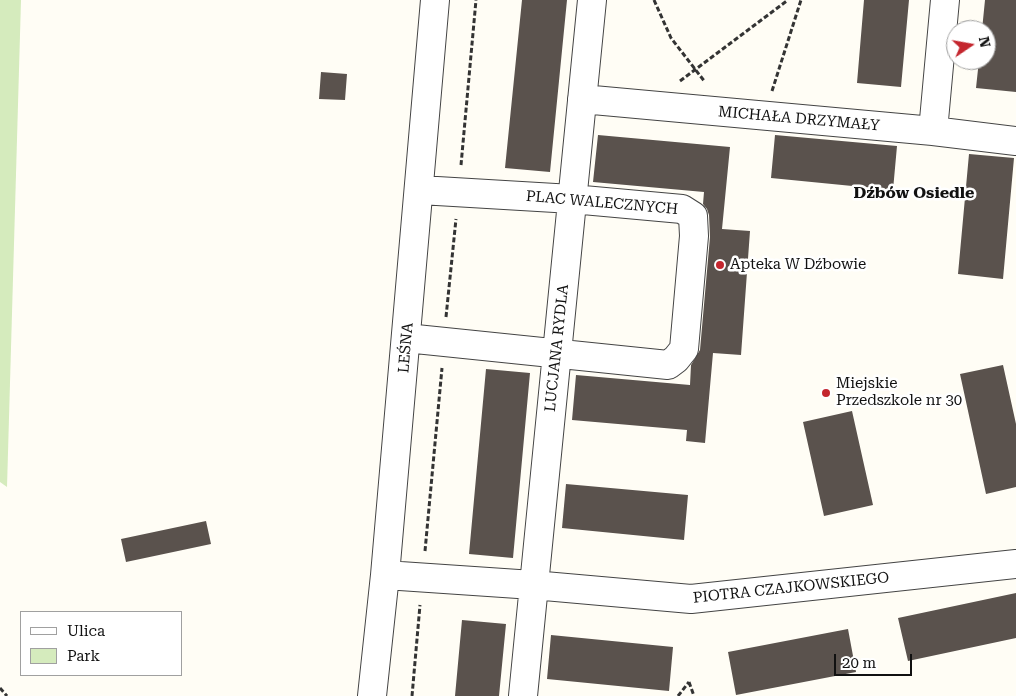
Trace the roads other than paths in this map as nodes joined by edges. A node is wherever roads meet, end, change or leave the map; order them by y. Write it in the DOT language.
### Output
graph roads {
  1 [pos="435,0"];
  2 [pos="592,0"];
  3 [pos="945,0"];
  4 [pos="582,99"];
  5 [pos="933,131"];
  6 [pos="1016,142"];
  7 [pos="420,190"];
  8 [pos="572,199"];
  9 [pos="406,338"];
  10 [pos="557,354"];
  11 [pos="1016,564"];
  12 [pos="385,575"];
  13 [pos="532,585"];
  14 [pos="372,696"];
  15 [pos="523,696"];
  1 -- 7 [label="street, LEŚNA"];
  2 -- 4 [label="street, LUCJANA RYDLA"];
  3 -- 5 [label="street"];
  4 -- 5 [label="street, MICHAŁA DRZYMAŁY"];
  4 -- 8 [label="street, LUCJANA RYDLA"];
  5 -- 6 [label="street, MICHAŁA DRZYMAŁY"];
  7 -- 8 [label="street, PLAC WALECZNYCH"];
  7 -- 9 [label="street, LEŚNA"];
  8 -- 10 [label="street, LUCJANA RYDLA"];
  8 -- 10 [label="street, PLAC WALECZNYCH"];
  9 -- 10 [label="street, PLAC WALECZNYCH"];
  9 -- 12 [label="street, LEŚNA"];
  10 -- 13 [label="street, LUCJANA RYDLA"];
  11 -- 13 [label="street, PIOTRA CZAJKOWSKIEGO"];
  12 -- 13 [label="street, PIOTRA CZAJKOWSKIEGO"];
  12 -- 14 [label="street, LEŚNA"];
  13 -- 15 [label="street, LUCJANA RYDLA"];
}
